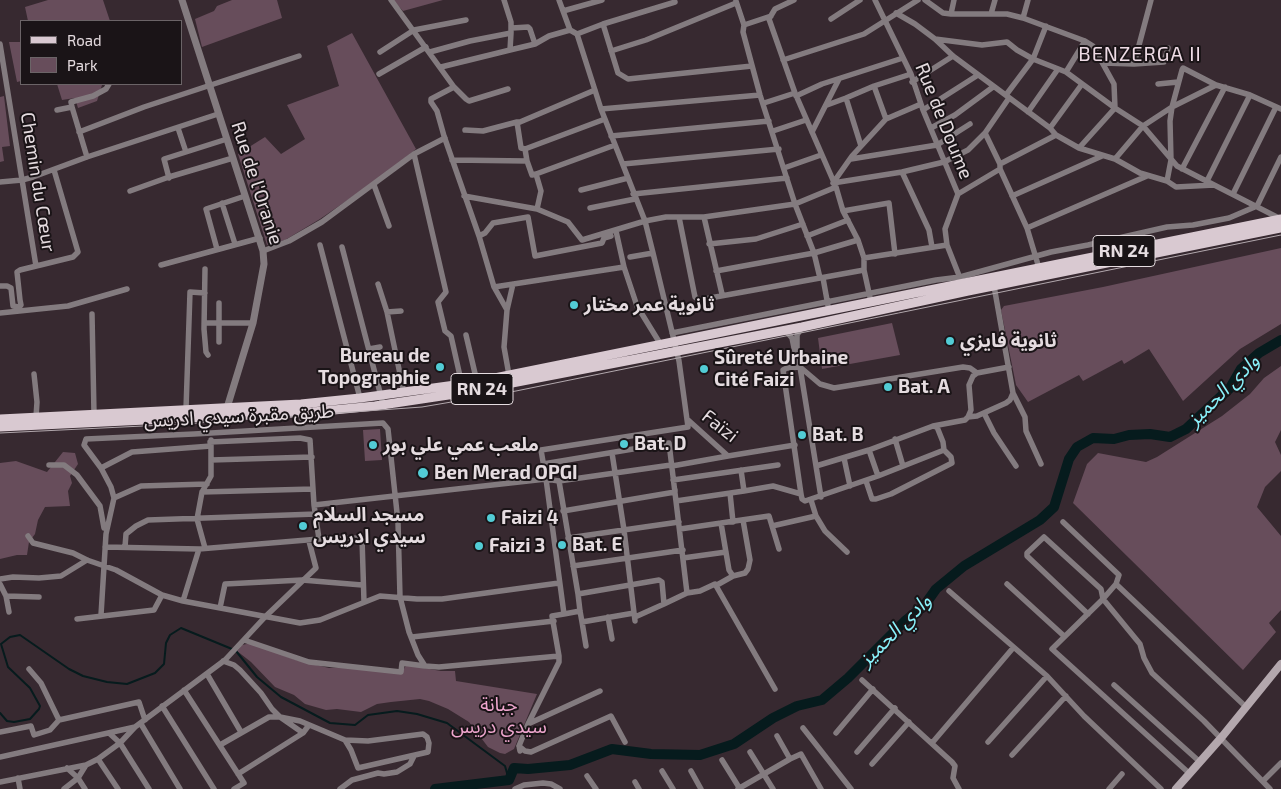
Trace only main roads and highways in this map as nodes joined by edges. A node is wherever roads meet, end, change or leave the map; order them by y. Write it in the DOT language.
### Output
graph roads {
  1 [pos="1281,219"];
  2 [pos="1281,228"];
  3 [pos="961,286"];
  4 [pos="674,342"];
  5 [pos="383,400"];
  6 [pos="225,412"];
  7 [pos="0,418"];
  8 [pos="0,427"];
  9 [pos="1281,665"];
  10 [pos="1176,789"];
  1 -- 3 [label="main road, RN 24"];
  2 -- 3 [label="main road, RN 24"];
  3 -- 4 [label="main road, RN 24"];
  3 -- 4 [label="main road, RN 24"];
  4 -- 5 [label="main road, RN 24"];
  4 -- 5 [label="main road, RN 24"];
  5 -- 6 [label="main road, RN 24"];
  5 -- 6 [label="main road, RN 24"];
  6 -- 7 [label="main road, RN 24"];
  6 -- 8 [label="main road, RN 24"];
  9 -- 10 [label="main road"];
}
